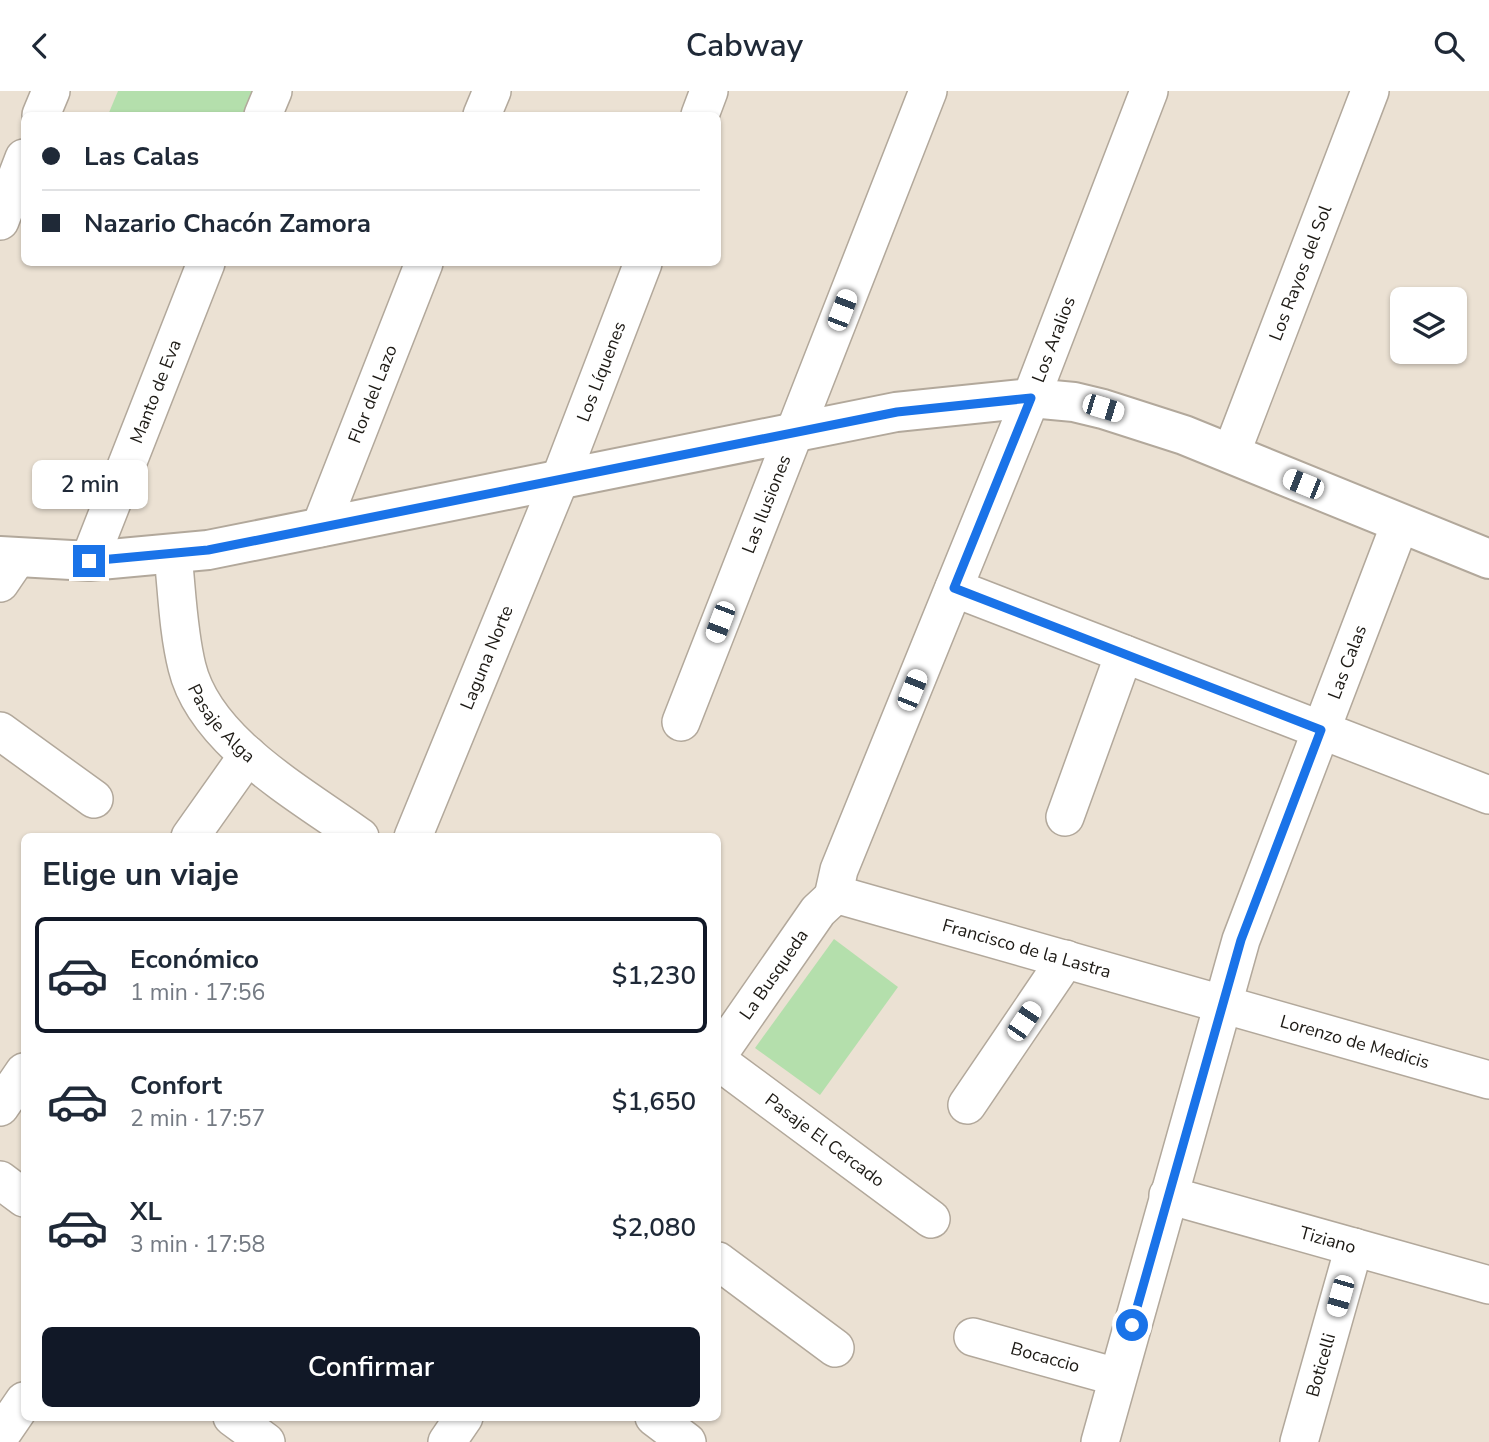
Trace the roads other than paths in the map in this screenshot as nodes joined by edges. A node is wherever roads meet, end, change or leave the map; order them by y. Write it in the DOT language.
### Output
graph roads {
  1 [pos="51,91"];
  2 [pos="273,91"];
  3 [pos="492,91"];
  4 [pos="709,91"];
  5 [pos="928,91"];
  6 [pos="1149,91"];
  7 [pos="1370,91"];
  8 [pos="42,112"];
  9 [pos="264,112"];
  10 [pos="483,112"];
  11 [pos="700,112"];
  12 [pos="21,166"];
  13 [pos="0,220"];
  14 [pos="205,266"];
  15 [pos="423,266"];
  16 [pos="642,266"];
  17 [pos="1031,398"];
  18 [pos="795,432"];
  19 [pos="1231,454"];
  20 [pos="560,479"];
  21 [pos="1400,524"];
  22 [pos="320,527"];
  23 [pos="173,555"];
  24 [pos="1489,559"];
  25 [pos="89,561"];
  26 [pos="6,566"];
  27 [pos="954,588"];
  28 [pos="1124,654"];
  29 [pos="681,722"];
  30 [pos="1321,730"];
  31 [pos="0,731"];
  32 [pos="248,755"];
  33 [pos="1489,795"];
  34 [pos="94,799"];
  35 [pos="1065,817"];
  36 [pos="193,833"];
  37 [pos="355,833"];
  38 [pos="415,833"];
  39 [pos="833,897"];
  40 [pos="1066,959"];
  41 [pos="1221,1004"];
  42 [pos="721,1051"];
  43 [pos="721,1063"];
  44 [pos="21,1076"];
  45 [pos="1489,1080"];
  46 [pos="967,1105"];
  47 [pos="0,1107"];
  48 [pos="0,1180"];
  49 [pos="1168,1195"];
  50 [pos="21,1196"];
  51 [pos="931,1219"];
  52 [pos="1354,1247"];
  53 [pos="721,1263"];
  54 [pos="1489,1285"];
  55 [pos="973,1337"];
  56 [pos="835,1348"];
  57 [pos="1117,1377"];
  58 [pos="21,1405"];
  59 [pos="238,1421"];
  60 [pos="461,1421"];
  61 [pos="659,1421"];
  62 [pos="0,1436"];
  63 [pos="267,1442"];
  64 [pos="447,1442"];
  65 [pos="687,1442"];
  66 [pos="1100,1442"];
  67 [pos="1299,1442"];
  1 -- 8 [label="street"];
  2 -- 9 [label="street"];
  3 -- 10 [label="street"];
  4 -- 11 [label="street"];
  5 -- 18 [label="street, Las Ilusiones"];
  6 -- 17 [label="street, Los Aralios"];
  7 -- 19 [label="street, Los Rayos del Sol"];
  12 -- 13 [label="street"];
  14 -- 25 [label="street, Manto de Eva"];
  15 -- 22 [label="street, Flor del Lazo"];
  16 -- 20 [label="street, Los Líquenes"];
  17 -- 18 [label="street"];
  17 -- 19 [label="street"];
  17 -- 27 [label="street, Los Aralios"];
  18 -- 20 [label="street"];
  18 -- 29 [label="street, Las Ilusiones"];
  19 -- 21 [label="street"];
  20 -- 22 [label="street"];
  20 -- 38 [label="street, Laguna Norte"];
  21 -- 24 [label="street"];
  21 -- 30 [label="street, Las Calas"];
  22 -- 23 [label="street"];
  23 -- 25 [label="street"];
  23 -- 32 [label="street, Pasaje Alga"];
  25 -- 26 [label="street"];
  27 -- 28 [label="street"];
  27 -- 39 [label="street, Los Aralios"];
  28 -- 30 [label="street"];
  28 -- 35 [label="street"];
  30 -- 33 [label="street"];
  30 -- 41 [label="street, Las Calas"];
  31 -- 34 [label="street"];
  32 -- 36 [label="street"];
  32 -- 37 [label="street, Pasaje Alga"];
  39 -- 40 [label="street, Francisco de la Lastra"];
  39 -- 42 [label="street, La Busqueda"];
  40 -- 41 [label="street, Francisco de la Lastra"];
  40 -- 46 [label="street"];
  41 -- 45 [label="street, Lorenzo de Medicis"];
  41 -- 49 [label="street, Las Calas"];
  43 -- 51 [label="street, Pasaje El Cercado"];
  44 -- 47 [label="street"];
  48 -- 50 [label="street"];
  49 -- 52 [label="street, Tiziano"];
  49 -- 57 [label="street, Las Calas"];
  52 -- 54 [label="street, Tiziano"];
  52 -- 67 [label="street, Boticelli"];
  53 -- 56 [label="street"];
  55 -- 57 [label="street, Bocaccio"];
  57 -- 66 [label="street, Las Calas"];
  58 -- 62 [label="street"];
  59 -- 63 [label="street"];
  60 -- 64 [label="street"];
  61 -- 65 [label="street"];
}
